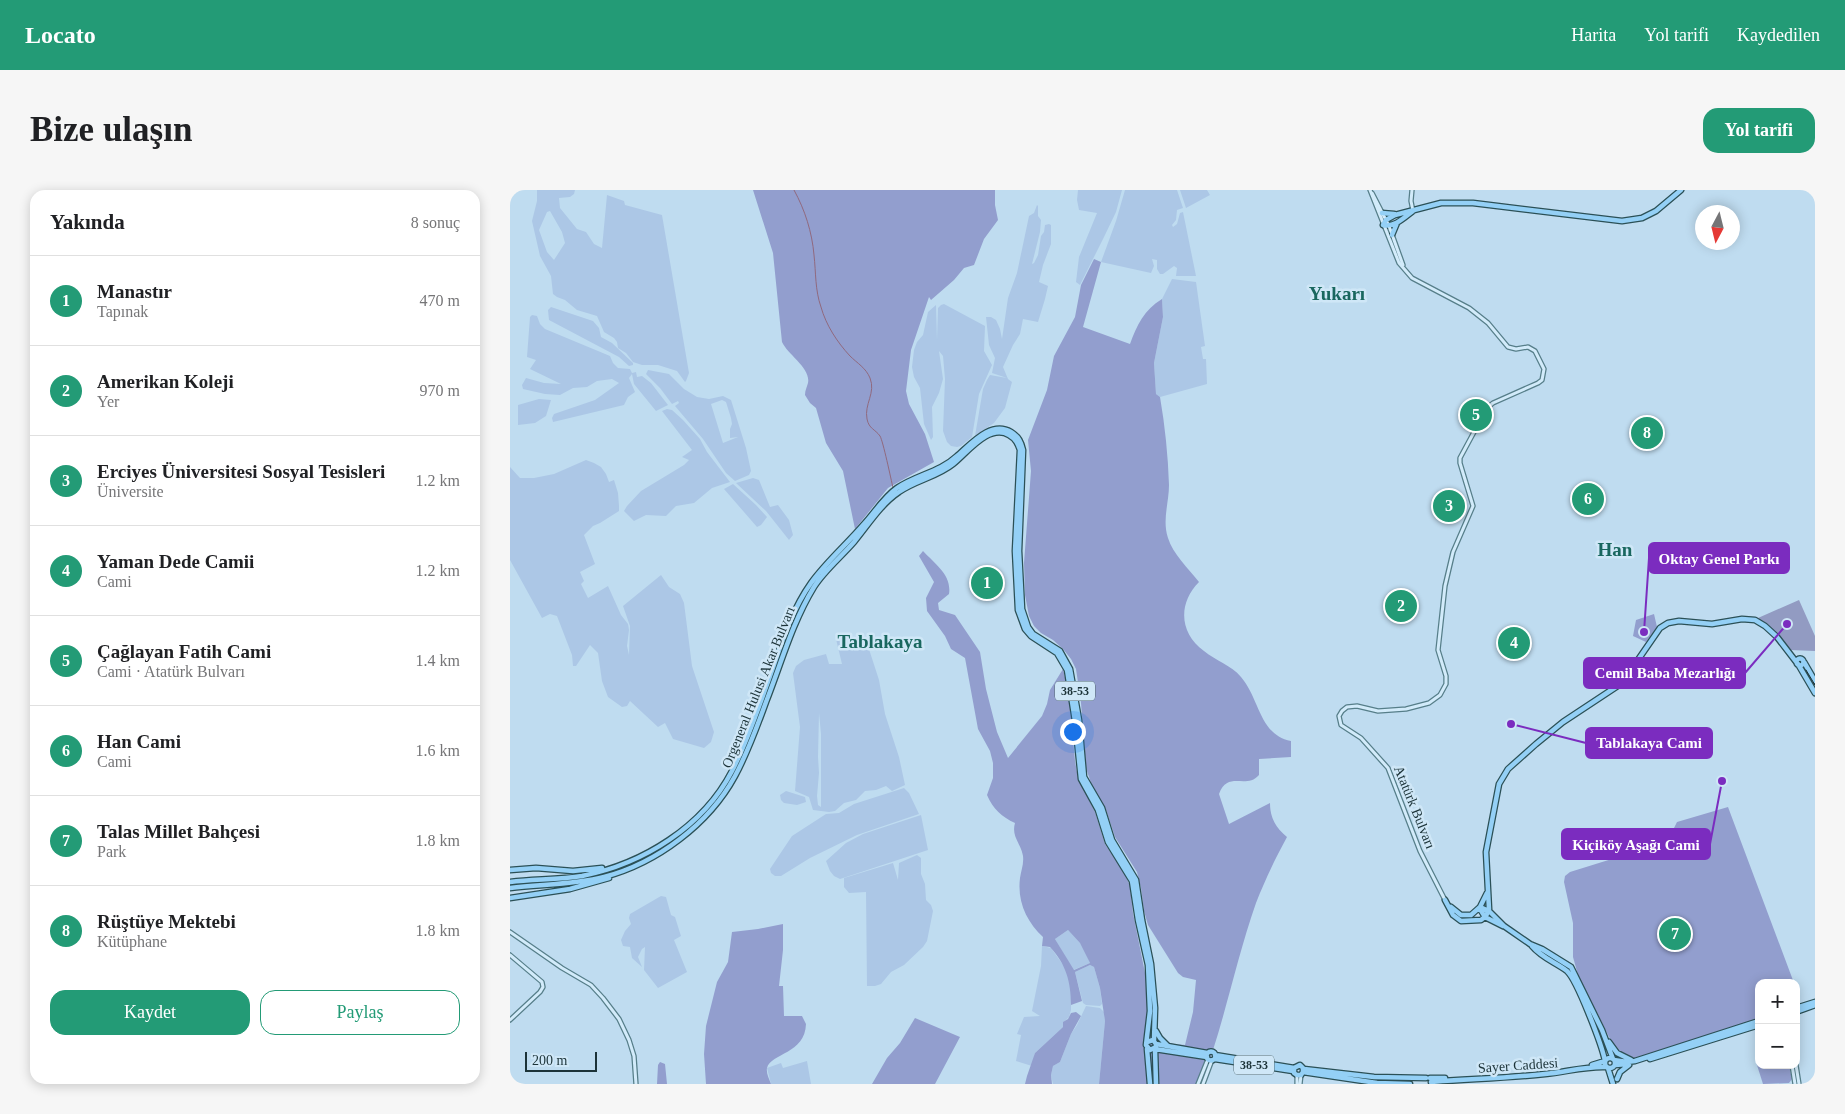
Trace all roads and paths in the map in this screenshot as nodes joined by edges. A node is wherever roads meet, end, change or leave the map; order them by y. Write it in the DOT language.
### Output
graph roads {
  1 [pos="1370,190"];
  2 [pos="1412,190"];
  3 [pos="1681,190"];
  4 [pos="1413,211"];
  5 [pos="1382,213"];
  6 [pos="1395,214"];
  7 [pos="1386,223"];
  8 [pos="1397,223"];
  9 [pos="1392,235"];
  10 [pos="1405,270"];
  11 [pos="945,467"];
  12 [pos="852,540"];
  13 [pos="1790,652"];
  14 [pos="1802,660"];
  15 [pos="1797,664"];
  16 [pos="1815,681"];
  17 [pos="1815,693"];
  18 [pos="611,868"];
  19 [pos="625,869"];
  20 [pos="510,870"];
  21 [pos="510,882"];
  22 [pos="1488,886"];
  23 [pos="510,888"];
  24 [pos="510,898"];
  25 [pos="1445,900"];
  26 [pos="1480,908"];
  27 [pos="1489,911"];
  28 [pos="1458,915"];
  29 [pos="1485,917"];
  30 [pos="1504,926"];
  31 [pos="510,932"];
  32 [pos="1530,944"];
  33 [pos="510,955"];
  34 [pos="1815,1004"];
  35 [pos="1800,1010"];
  36 [pos="510,1020"];
  37 [pos="1756,1024"];
  38 [pos="1155,1028"];
  39 [pos="1604,1035"];
  40 [pos="1147,1042"];
  41 [pos="1155,1045"];
  42 [pos="1169,1047"];
  43 [pos="1147,1048"];
  44 [pos="1211,1057"];
  45 [pos="1633,1062"];
  46 [pos="1614,1063"];
  47 [pos="1606,1064"];
  48 [pos="1793,1069"];
  49 [pos="1797,1069"];
  50 [pos="1299,1071"];
  51 [pos="1428,1081"];
  52 [pos="1618,1081"];
  53 [pos="1367,1083"];
  54 [pos="636,1084"];
  55 [pos="1150,1084"];
  56 [pos="1156,1084"];
  57 [pos="1198,1084"];
  58 [pos="1203,1084"];
  59 [pos="1298,1084"];
  60 [pos="1376,1084"];
  61 [pos="1410,1084"];
  62 [pos="1613,1084"];
  63 [pos="1795,1084"];
  64 [pos="1799,1084"];
  1 -- 5 [label="street"];
  1 -- 7 [label="street"];
  2 -- 4 [label="street"];
  3 -- 4 [label="main road"];
  4 -- 6 [label="main road"];
  4 -- 8 [label="main road"];
  5 -- 6 [label="main road"];
  5 -- 7 [label="street"];
  6 -- 7 [label="main road"];
  7 -- 8 [label="main road"];
  7 -- 9 [label="street"];
  7 -- 10 [label="street"];
  8 -- 9 [label="main road"];
  9 -- 10 [label="street"];
  10 -- 25 [label="street, Atatürk Bulvarı"];
  11 -- 12 [label="main road, 38-53"];
  11 -- 38 [label="main road, 38-53"];
  11 -- 40 [label="main road, 38-53"];
  12 -- 18 [label="main road, Orgeneral Hulusi Akar Bulvarı / 38-53"];
  12 -- 19 [label="main road, Orgeneral Hulusi Akar Bulvarı / 38-53"];
  13 -- 14 [label="main road"];
  13 -- 15 [label="main road"];
  13 -- 22 [label="main road"];
  14 -- 15 [label="main road"];
  14 -- 16 [label="main road"];
  15 -- 17 [label="main road"];
  18 -- 20 [label="main road"];
  18 -- 21 [label="main road, Orgeneral Hulusi Akar Bulvarı / 38-53"];
  19 -- 23 [label="main road, Orgeneral Hulusi Akar Bulvarı / 38-53"];
  19 -- 24 [label="main road"];
  22 -- 26 [label="main road"];
  22 -- 27 [label="main road"];
  25 -- 28 [label="main road"];
  26 -- 27 [label="main road"];
  26 -- 28 [label="main road"];
  26 -- 29 [label="main road"];
  27 -- 29 [label="main road"];
  27 -- 30 [label="main road"];
  28 -- 29 [label="main road"];
  29 -- 30 [label="main road"];
  30 -- 32 [label="main road"];
  31 -- 54 [label="street"];
  32 -- 39 [label="main road"];
  32 -- 47 [label="main road"];
  33 -- 36 [label="street"];
  34 -- 35 [label="main road"];
  37 -- 45 [label="main road"];
  38 -- 41 [label="main road, 38-53"];
  38 -- 42 [label="main road"];
  39 -- 45 [label="main road"];
  39 -- 46 [label="main road"];
  40 -- 41 [label="main road"];
  40 -- 43 [label="main road"];
  41 -- 42 [label="main road"];
  41 -- 43 [label="main road"];
  41 -- 44 [label="main road, 38-53"];
  41 -- 56 [label="main road"];
  42 -- 44 [label="main road"];
  43 -- 55 [label="main road"];
  44 -- 50 [label="main road, 38-53"];
  44 -- 57 [label="street"];
  44 -- 58 [label="street"];
  45 -- 46 [label="main road"];
  45 -- 52 [label="main road"];
  46 -- 47 [label="main road"];
  46 -- 47 [label="main road"];
  46 -- 52 [label="main road"];
  47 -- 51 [label="main road, Sayer Caddesi"];
  47 -- 62 [label="main road"];
  48 -- 63 [label="street"];
  49 -- 64 [label="street"];
  50 -- 51 [label="main road, Sayer Caddesi"];
  50 -- 53 [label="main road, 38-53"];
  50 -- 59 [label="street"];
  53 -- 60 [label="main road, 38-53"];
  60 -- 61 [label="main road, 38-53"];
}
